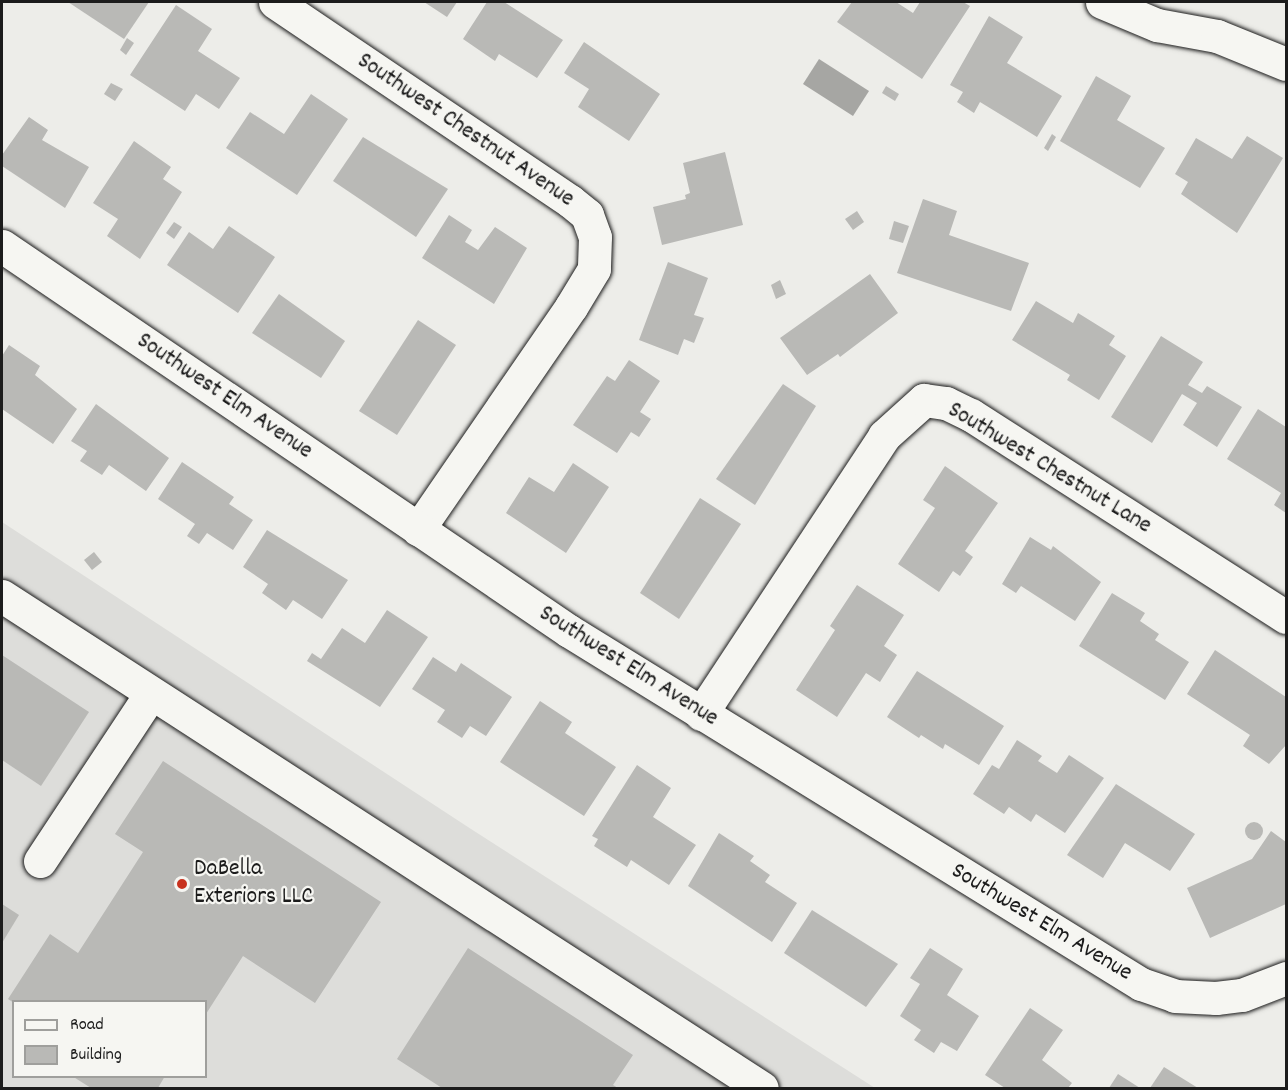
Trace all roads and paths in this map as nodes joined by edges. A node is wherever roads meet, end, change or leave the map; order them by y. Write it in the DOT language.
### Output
graph roads {
  1 [pos="275,2"];
  2 [pos="1101,2"];
  3 [pos="1287,64"];
  4 [pos="2,246"];
  5 [pos="418,530"];
  6 [pos="2,596"];
  7 [pos="1287,617"];
  8 [pos="151,693"];
  9 [pos="701,714"];
  10 [pos="40,861"];
  11 [pos="1287,978"];
  12 [pos="762,1089"];
  1 -- 5 [label="street, Southwest Chestnut Avenue"];
  2 -- 3 [label="street"];
  4 -- 5 [label="street, Southwest Elm Avenue"];
  5 -- 9 [label="street, Southwest Elm Avenue"];
  6 -- 8 [label="street"];
  7 -- 9 [label="street, Southwest Chestnut Lane"];
  8 -- 10 [label="street"];
  8 -- 12 [label="street"];
  9 -- 11 [label="street, Southwest Elm Avenue"];
}
